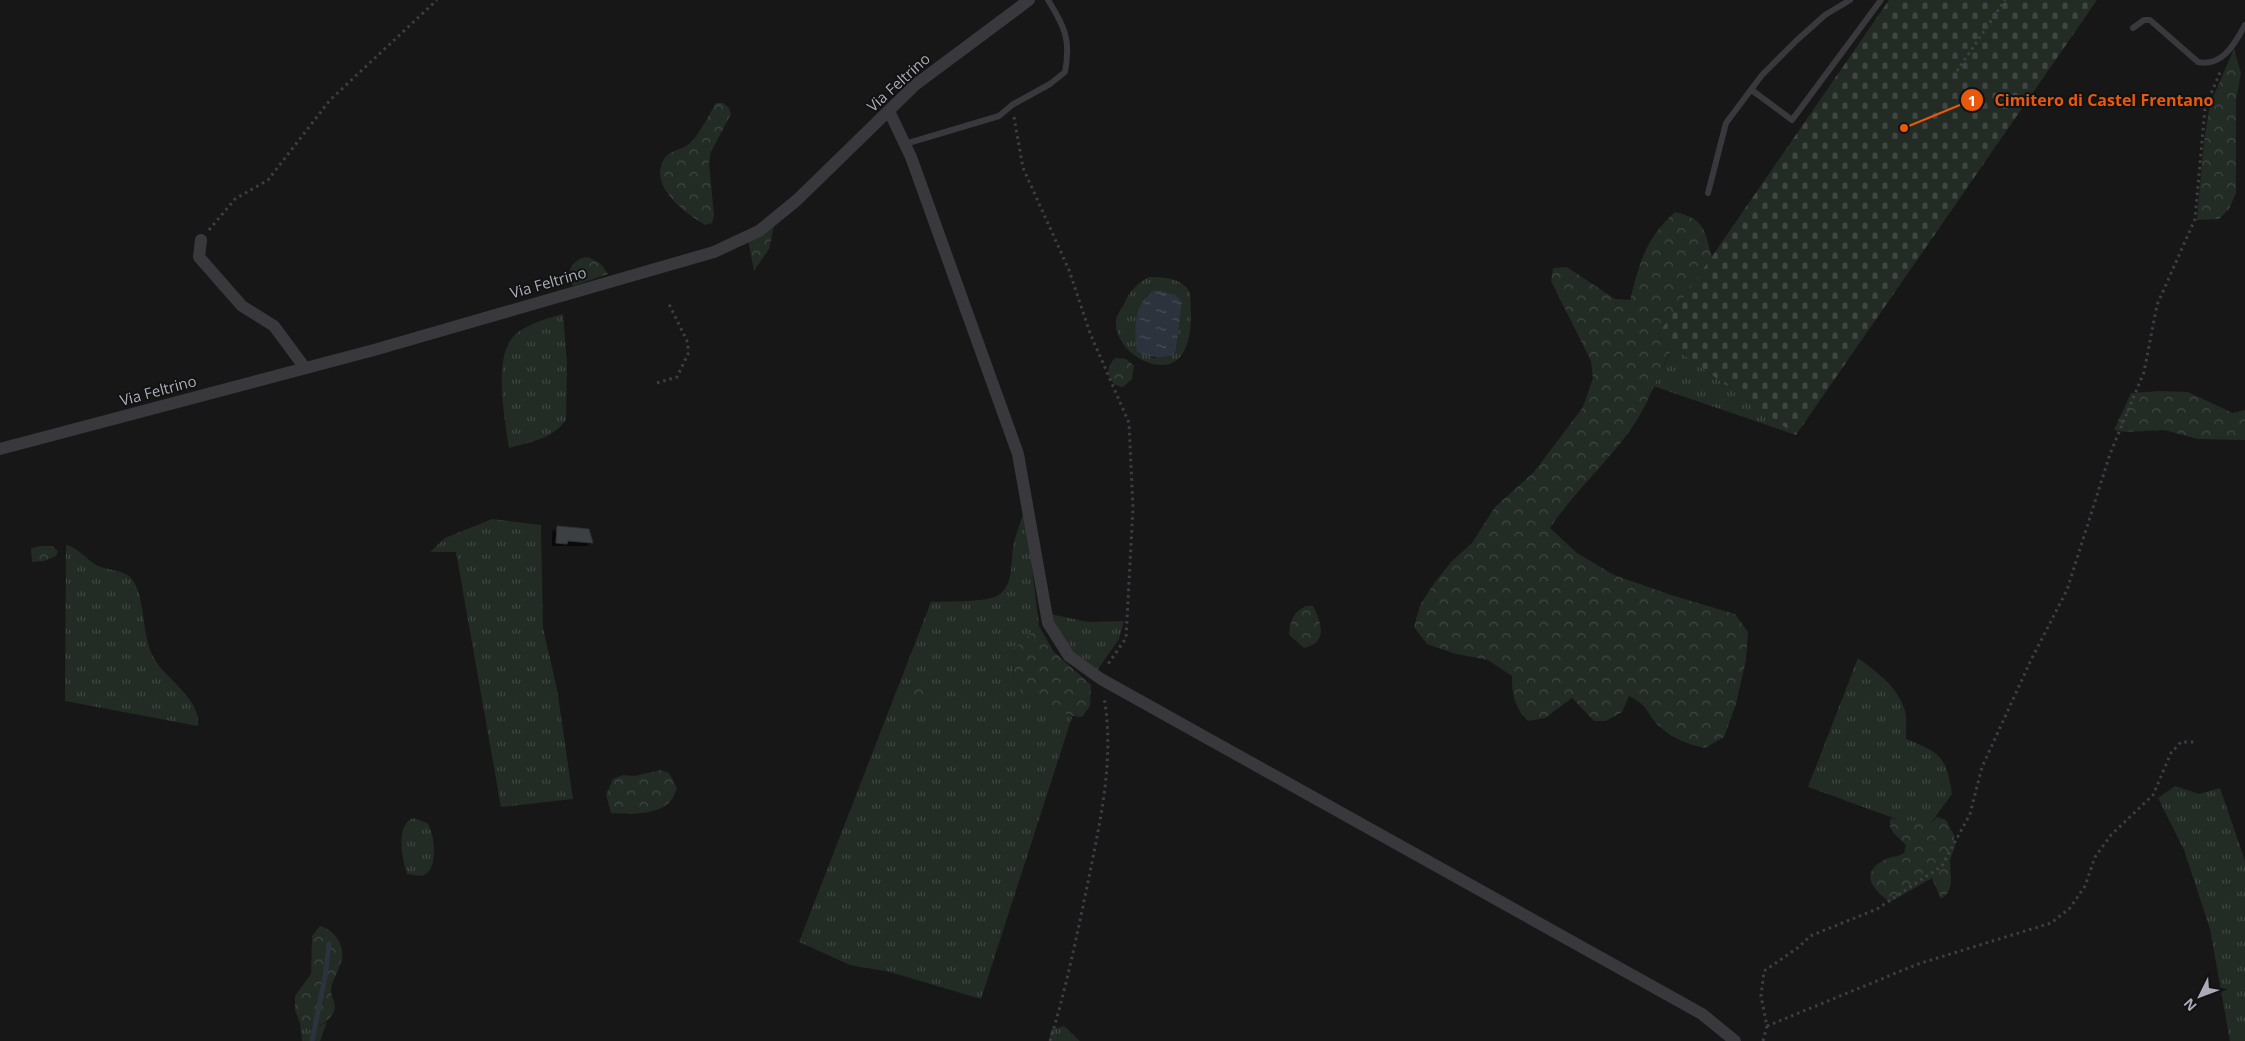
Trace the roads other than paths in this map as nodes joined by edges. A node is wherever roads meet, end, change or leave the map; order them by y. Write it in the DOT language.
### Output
graph roads {
  1 [pos="1029,0"];
  2 [pos="1048,0"];
  3 [pos="1850,0"];
  4 [pos="1881,0"];
  5 [pos="2245,25"];
  6 [pos="2133,28"];
  7 [pos="1752,91"];
  8 [pos="889,111"];
  9 [pos="905,144"];
  10 [pos="1708,193"];
  11 [pos="201,240"];
  12 [pos="304,368"];
  13 [pos="0,449"];
  14 [pos="1735,1041"];
  1 -- 8 [label="street, Via Feltrino"];
  2 -- 9 [label="lane"];
  3 -- 7 [label="lane"];
  4 -- 7 [label="lane"];
  5 -- 6 [label="lane"];
  7 -- 10 [label="lane"];
  8 -- 9 [label="street"];
  8 -- 12 [label="street, Via Feltrino"];
  9 -- 14 [label="street"];
  11 -- 12 [label="street"];
  12 -- 13 [label="street, Via Feltrino"];
}
